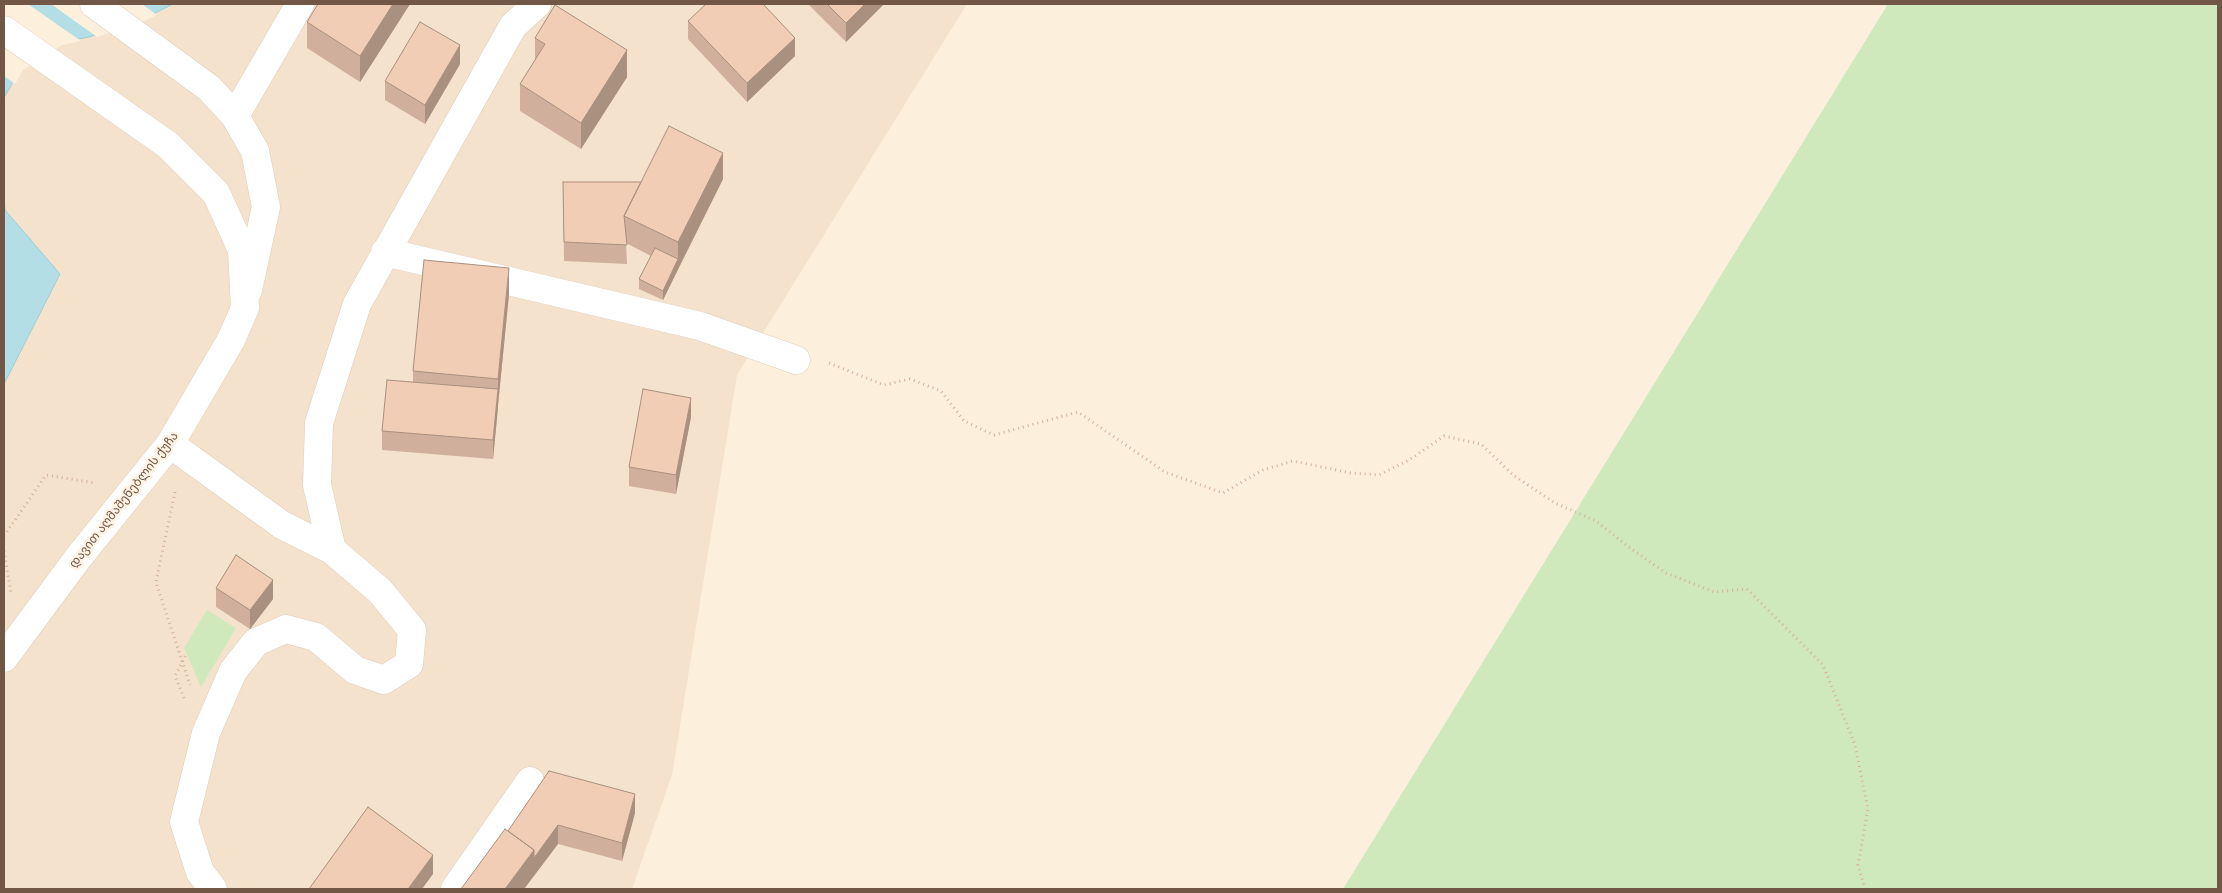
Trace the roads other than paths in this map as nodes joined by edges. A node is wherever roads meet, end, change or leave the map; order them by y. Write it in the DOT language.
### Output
graph roads {
  1 [pos="94,4"];
  2 [pos="300,4"];
  3 [pos="537,4"];
  4 [pos="4,30"];
  5 [pos="235,116"];
  6 [pos="385,252"];
  7 [pos="245,308"];
  8 [pos="796,360"];
  9 [pos="177,449"];
  10 [pos="332,550"];
  11 [pos="4,658"];
  12 [pos="530,781"];
  13 [pos="213,889"];
  14 [pos="455,889"];
  1 -- 5 [label="street, დავით აღმაშენებლის ქუჩა"];
  2 -- 5 [label="street"];
  3 -- 6 [label="street"];
  4 -- 7 [label="street, დავით აღმაშენებლის ქუჩა"];
  5 -- 7 [label="street, დავით აღმაშენებლის ქუჩა"];
  6 -- 8 [label="street"];
  6 -- 10 [label="street"];
  7 -- 9 [label="street, დავით აღმაშენებლის ქუჩა"];
  9 -- 10 [label="street"];
  9 -- 11 [label="street, დავით აღმაშენებლის ქუჩა"];
  10 -- 13 [label="street"];
  12 -- 14 [label="street"];
}
